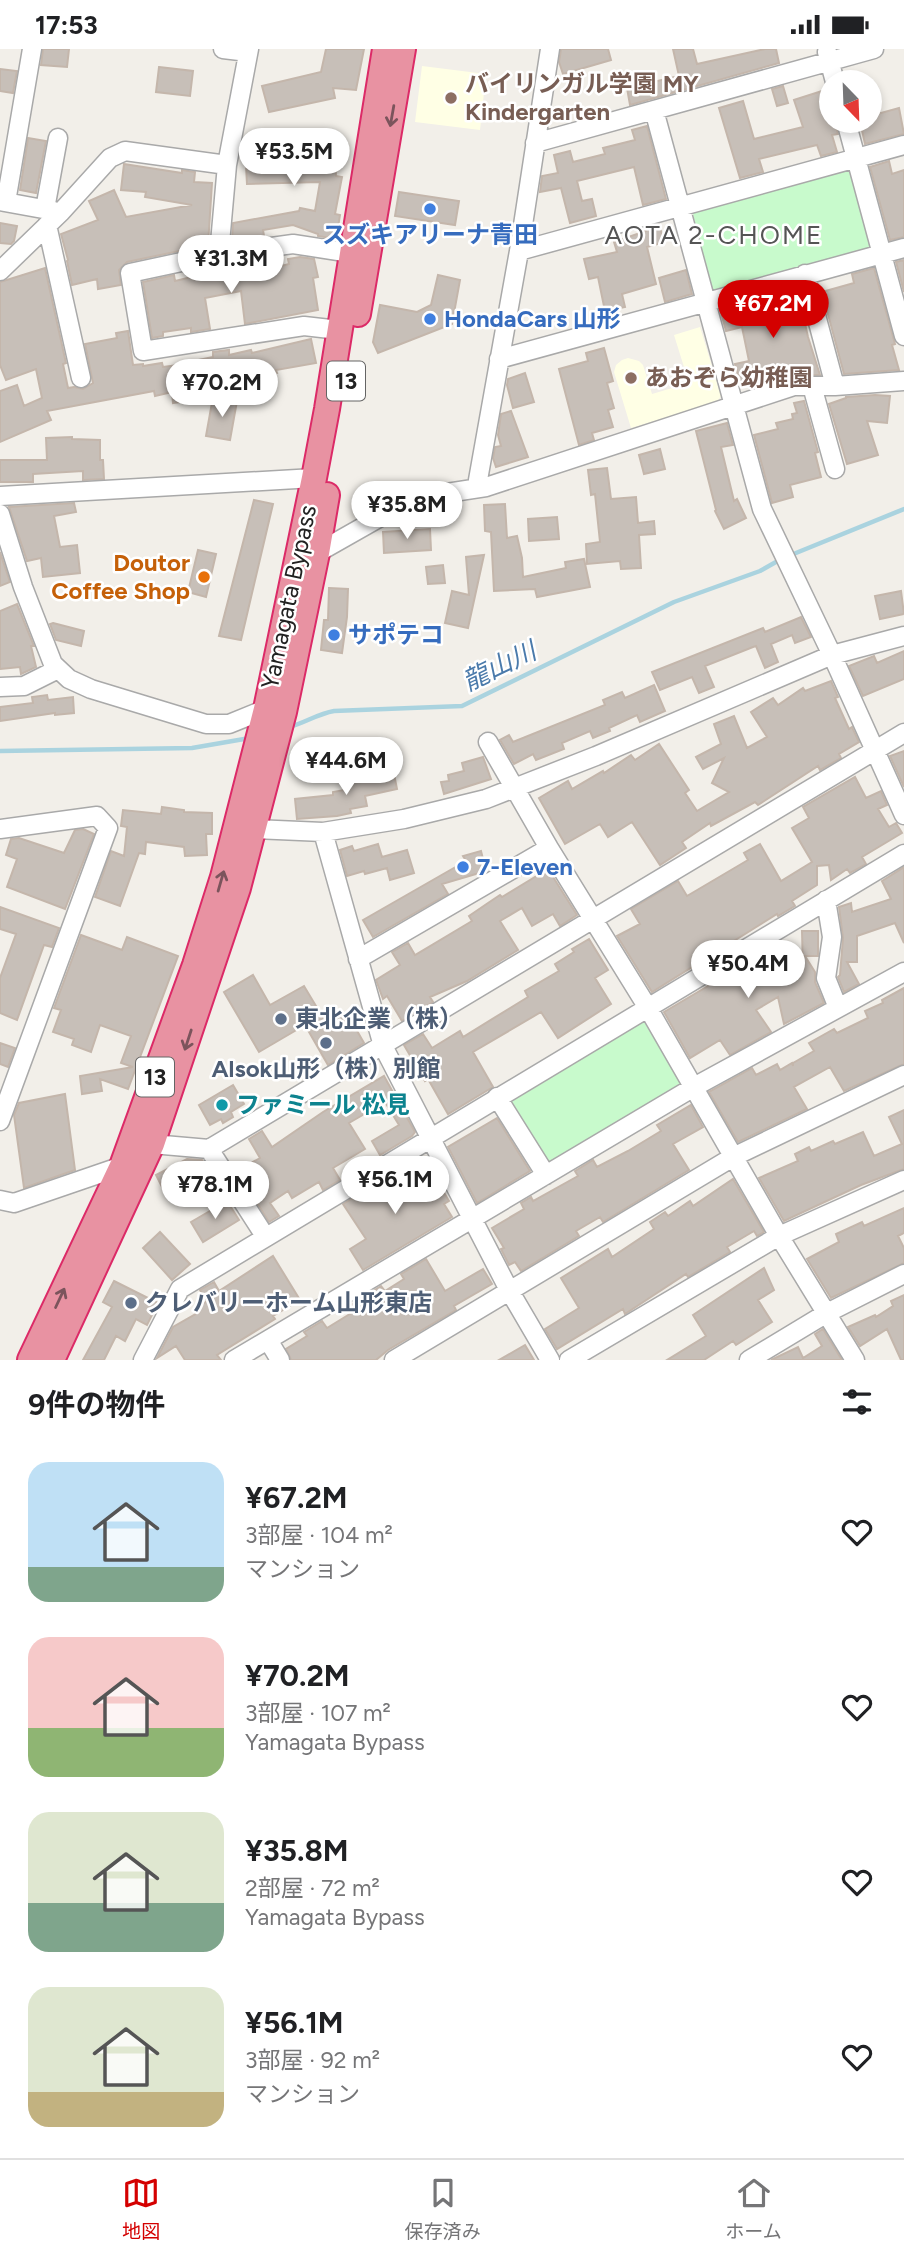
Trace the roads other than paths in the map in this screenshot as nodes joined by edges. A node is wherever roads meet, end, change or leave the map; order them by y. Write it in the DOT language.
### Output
graph roads {
  1 [pos="32,49"];
  2 [pos="223,49"];
  3 [pos="385,49"];
  4 [pos="403,49"];
  5 [pos="550,49"];
  6 [pos="874,49"];
  7 [pos="249,51"];
  8 [pos="827,55"];
  9 [pos="654,110"];
  10 [pos="850,133"];
  11 [pos="58,138"];
  12 [pos="535,143"];
  13 [pos="904,145"];
  14 [pos="857,157"];
  15 [pos="228,165"];
  16 [pos="3,202"];
  17 [pos="679,205"];
  18 [pos="51,215"];
  19 [pos="904,248"];
  20 [pos="519,251"];
  21 [pos="351,253"];
  22 [pos="883,253"];
  23 [pos="219,254"];
  24 [pos="0,271"];
  25 [pos="805,274"];
  26 [pos="706,301"];
  27 [pos="339,330"];
  28 [pos="904,337"];
  29 [pos="499,359"];
  30 [pos="81,378"];
  31 [pos="904,381"];
  32 [pos="812,386"];
  33 [pos="835,386"];
  34 [pos="734,405"];
  35 [pos="835,469"];
  36 [pos="314,478"];
  37 [pos="486,487"];
  38 [pos="0,496"];
  39 [pos="0,514"];
  40 [pos="317,553"];
  41 [pos="904,636"];
  42 [pos="832,655"];
  43 [pos="58,669"];
  44 [pos="0,688"];
  45 [pos="275,711"];
  46 [pos="904,733"];
  47 [pos="488,743"];
  48 [pos="875,752"];
  49 [pos="256,784"];
  50 [pos="514,789"];
  51 [pos="904,815"];
  52 [pos="254,829"];
  53 [pos="1,831"];
  54 [pos="323,832"];
  55 [pos="549,848"];
  56 [pos="904,854"];
  57 [pos="826,900"];
  58 [pos="594,920"];
  59 [pos="358,959"];
  60 [pos="903,975"];
  61 [pos="648,1008"];
  62 [pos="838,1008"];
  63 [pos="383,1046"];
  64 [pos="8,1075"];
  65 [pos="904,1075"];
  66 [pos="694,1087"];
  67 [pos="497,1097"];
  68 [pos="0,1121"];
  69 [pos="429,1138"];
  70 [pos="152,1144"];
  71 [pos="209,1149"];
  72 [pos="733,1157"];
  73 [pos="122,1166"];
  74 [pos="546,1175"];
  75 [pos="904,1179"];
  76 [pos="0,1200"];
  77 [pos="471,1219"];
  78 [pos="265,1236"];
  79 [pos="779,1236"];
  80 [pos="904,1274"];
  81 [pos="509,1290"];
  82 [pos="827,1313"];
  83 [pos="268,1340"];
  84 [pos="30,1360"];
  85 [pos="52,1360"];
  86 [pos="143,1360"];
  87 [pos="234,1360"];
  88 [pos="280,1360"];
  89 [pos="394,1360"];
  90 [pos="550,1360"];
  91 [pos="569,1360"];
  92 [pos="749,1360"];
  93 [pos="855,1360"];
  1 -- 16 [label="street"];
  2 -- 7 [label="street"];
  3 -- 21 [label="highway, Yamagata Bypass / 13"];
  4 -- 40 [label="highway, Yamagata Bypass / 13, one-way"];
  5 -- 12 [label="street"];
  6 -- 8 [label="street"];
  7 -- 15 [label="street"];
  8 -- 9 [label="street"];
  9 -- 12 [label="street"];
  9 -- 17 [label="street"];
  10 -- 14 [label="street"];
  11 -- 18 [label="street"];
  12 -- 20 [label="street"];
  13 -- 14 [label="street"];
  14 -- 17 [label="street"];
  14 -- 22 [label="street"];
  15 -- 18 [label="street"];
  15 -- 23 [label="street"];
  16 -- 18 [label="street"];
  17 -- 20 [label="street"];
  17 -- 26 [label="street"];
  18 -- 24 [label="street"];
  18 -- 30 [label="street"];
  19 -- 22 [label="street"];
  20 -- 29 [label="street"];
  21 -- 23 [label="street"];
  21 -- 27 [label="highway, Yamagata Bypass / 13"];
  22 -- 25 [label="street"];
  22 -- 28 [label="street"];
  23 -- 27 [label="street"];
  25 -- 26 [label="street"];
  25 -- 33 [label="street"];
  26 -- 29 [label="street"];
  26 -- 34 [label="street"];
  27 -- 36 [label="highway, Yamagata Bypass / 13"];
  29 -- 37 [label="street"];
  31 -- 33 [label="street"];
  32 -- 33 [label="street"];
  32 -- 34 [label="street"];
  32 -- 35 [label="street"];
  34 -- 37 [label="street"];
  34 -- 42 [label="street"];
  36 -- 38 [label="street"];
  36 -- 45 [label="highway, Yamagata Bypass / 13"];
  37 -- 40 [label="street"];
  39 -- 43 [label="street"];
  40 -- 45 [label="highway, Yamagata Bypass / 13"];
  41 -- 42 [label="street"];
  42 -- 48 [label="street"];
  42 -- 50 [label="street"];
  43 -- 44 [label="street"];
  43 -- 45 [label="street"];
  45 -- 49 [label="highway, Yamagata Bypass / 13"];
  46 -- 48 [label="street"];
  47 -- 50 [label="street"];
  48 -- 51 [label="street"];
  48 -- 58 [label="street"];
  49 -- 52 [label="highway, Yamagata Bypass / 13"];
  73 -- 49 [label="highway, Yamagata Bypass / 13, one-way"];
  50 -- 54 [label="street"];
  50 -- 55 [label="street"];
  52 -- 54 [label="street"];
  52 -- 70 [label="highway, Yamagata Bypass / 13, one-way"];
  53 -- 64 [label="street"];
  54 -- 59 [label="street"];
  55 -- 58 [label="street"];
  55 -- 59 [label="street"];
  56 -- 57 [label="street"];
  57 -- 61 [label="street"];
  57 -- 62 [label="street"];
  58 -- 61 [label="street"];
  58 -- 63 [label="street"];
  59 -- 63 [label="street"];
  60 -- 62 [label="street"];
  61 -- 66 [label="street"];
  61 -- 67 [label="street"];
  62 -- 66 [label="street"];
  63 -- 69 [label="street"];
  63 -- 71 [label="street"];
  64 -- 68 [label="street"];
  65 -- 72 [label="street"];
  66 -- 72 [label="street"];
  66 -- 74 [label="street"];
  67 -- 69 [label="street"];
  67 -- 74 [label="street"];
  69 -- 77 [label="street"];
  69 -- 78 [label="street"];
  70 -- 71 [label="street"];
  70 -- 85 [label="highway, Yamagata Bypass / 13"];
  71 -- 78 [label="street"];
  72 -- 79 [label="street"];
  72 -- 81 [label="street"];
  73 -- 76 [label="street"];
  84 -- 73 [label="highway, Yamagata Bypass / 13, one-way"];
  74 -- 77 [label="street"];
  75 -- 79 [label="street"];
  77 -- 81 [label="street"];
  77 -- 83 [label="street"];
  78 -- 86 [label="street"];
  79 -- 82 [label="street"];
  79 -- 91 [label="street"];
  80 -- 82 [label="street"];
  81 -- 89 [label="street"];
  81 -- 90 [label="street"];
  82 -- 92 [label="street"];
  82 -- 93 [label="street"];
  83 -- 87 [label="street"];
  83 -- 88 [label="street"];
}
